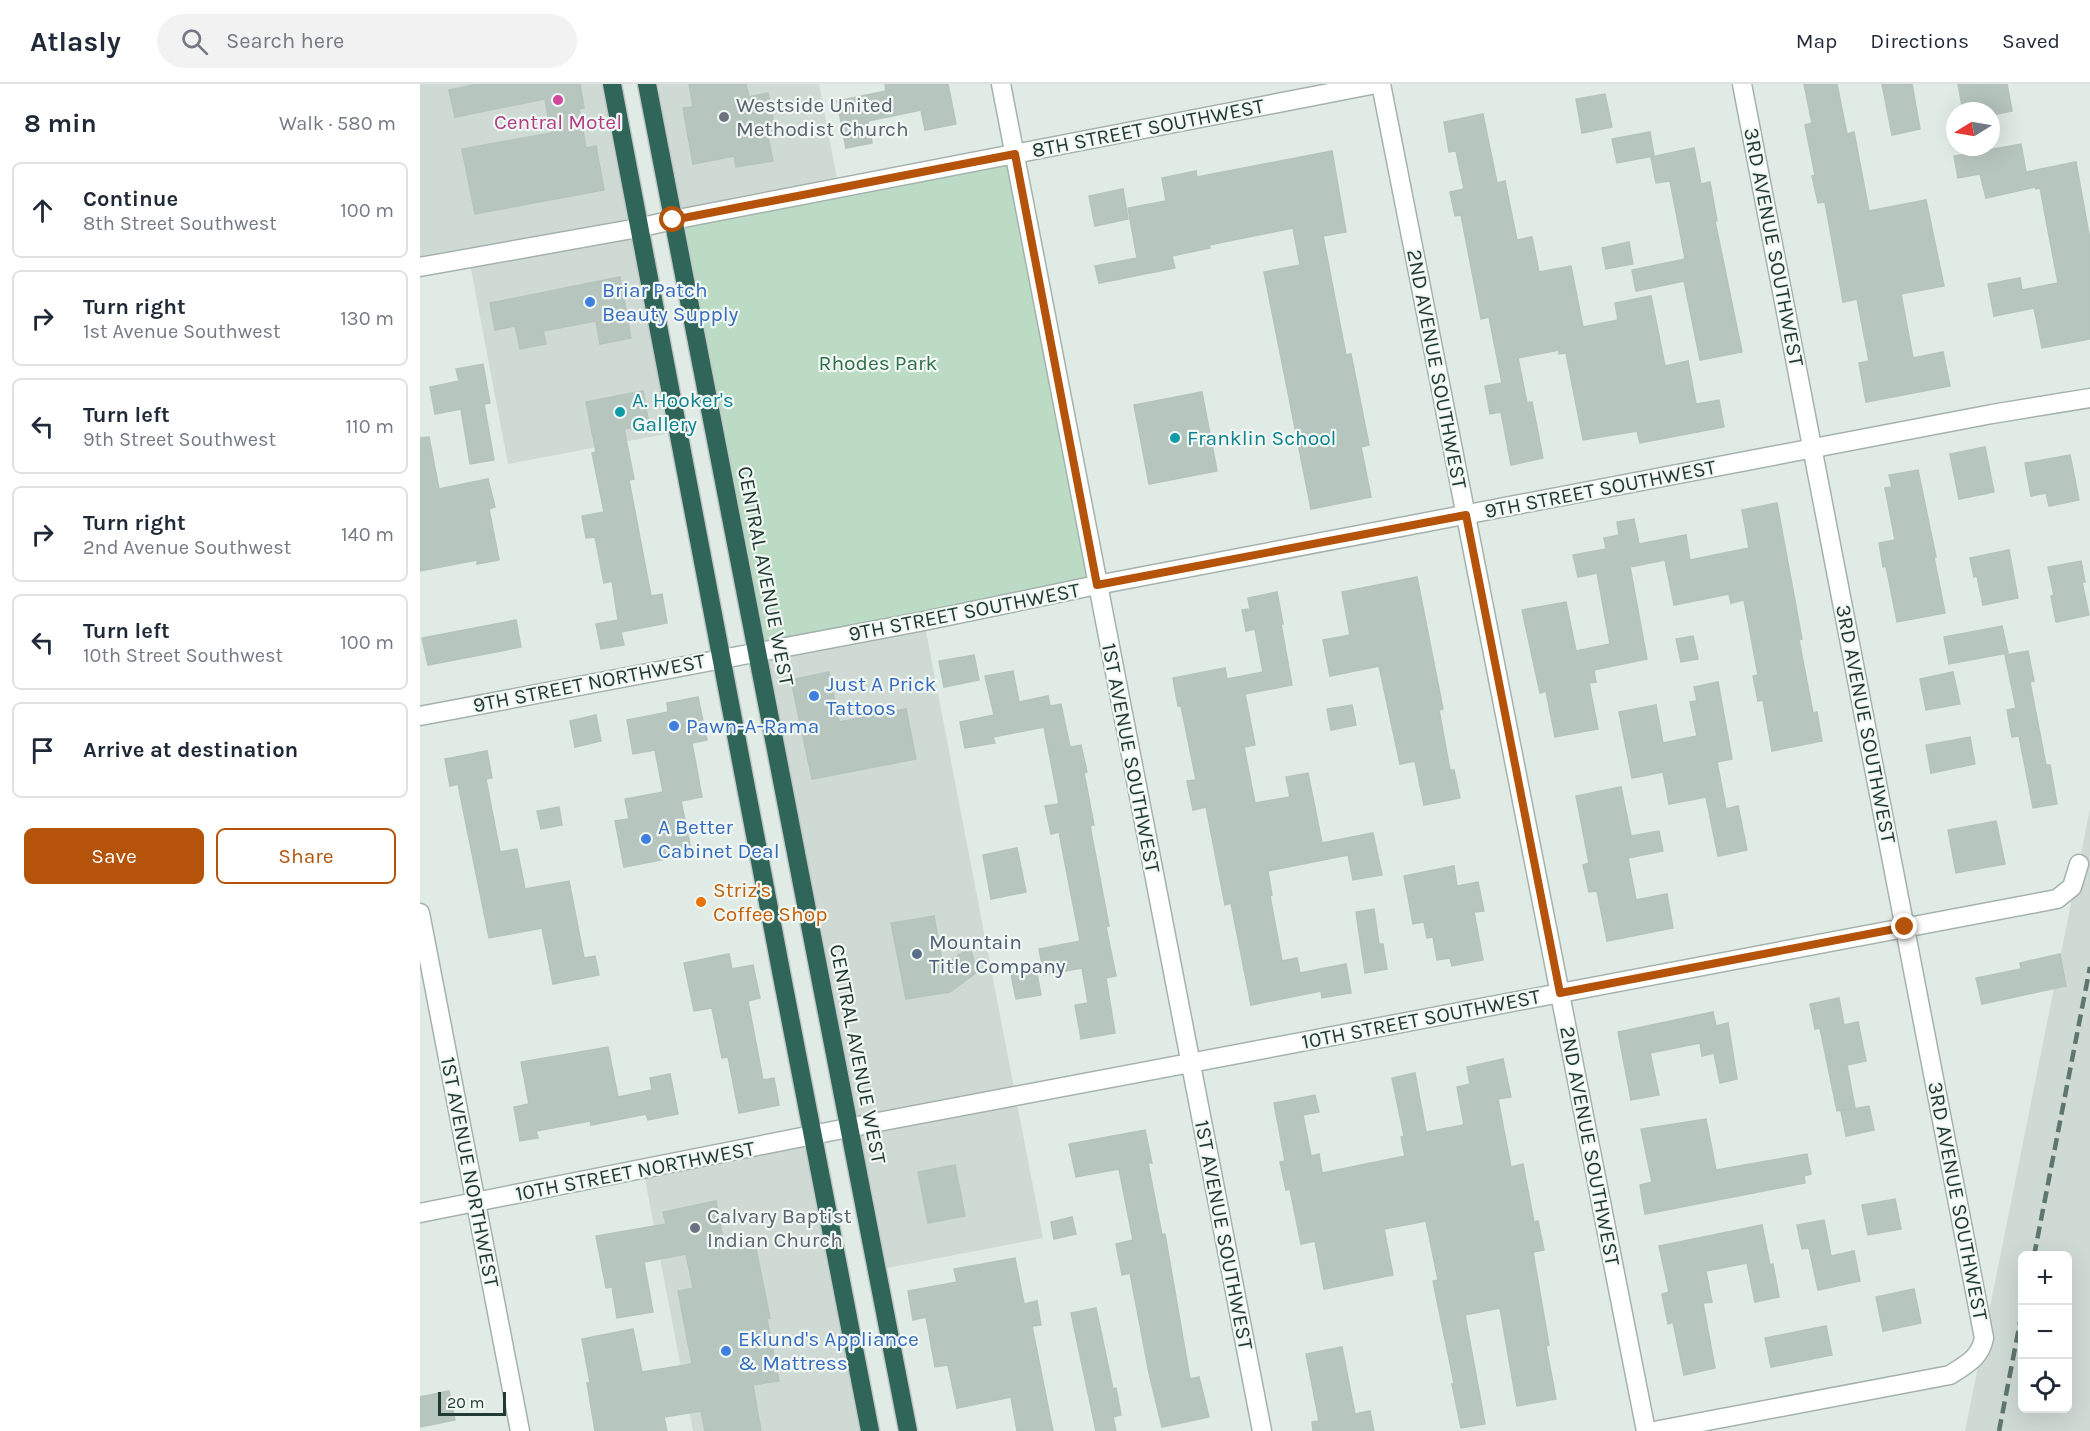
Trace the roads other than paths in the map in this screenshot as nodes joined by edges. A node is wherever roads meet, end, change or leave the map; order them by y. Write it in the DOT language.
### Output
graph roads {
  1 [pos="612,84"];
  2 [pos="647,84"];
  3 [pos="1001,84"];
  4 [pos="1376,84"];
  5 [pos="1382,84"];
  6 [pos="1742,84"];
  7 [pos="1015,154"];
  8 [pos="673,220"];
  9 [pos="638,228"];
  10 [pos="420,267"];
  11 [pos="2090,398"];
  12 [pos="1813,448"];
  13 [pos="1466,515"];
  14 [pos="1097,585"];
  15 [pos="758,652"];
  16 [pos="719,658"];
  17 [pos="420,716"];
  18 [pos="2079,864"];
  19 [pos="420,913"];
  20 [pos="1905,927"];
  21 [pos="1560,993"];
  22 [pos="1191,1063"];
  23 [pos="849,1128"];
  24 [pos="814,1135"];
  25 [pos="476,1203"];
  26 [pos="420,1213"];
  27 [pos="520,1431"];
  28 [pos="870,1431"];
  29 [pos="908,1431"];
  30 [pos="1262,1431"];
  31 [pos="1646,1431"];
  32 [pos="1654,1431"];
  1 -- 9 [label="highway"];
  2 -- 8 [label="highway, CENTRAL AVENUE WEST"];
  3 -- 7 [label="street, 1ST AVENUE SOUTHWEST"];
  4 -- 7 [label="street, 8TH STREET SOUTHWEST"];
  5 -- 13 [label="street, 2ND AVENUE SOUTHWEST"];
  6 -- 12 [label="street, 3RD AVENUE SOUTHWEST"];
  7 -- 8 [label="street, 8TH STREET SOUTHWEST"];
  7 -- 14 [label="street, 1ST AVENUE SOUTHWEST"];
  8 -- 9 [label="street, 8TH STREET SOUTHWEST"];
  8 -- 15 [label="highway, CENTRAL AVENUE WEST"];
  9 -- 10 [label="street, 8TH STREET SOUTHWEST"];
  9 -- 16 [label="highway"];
  11 -- 12 [label="street, 9TH STREET SOUTHWEST"];
  12 -- 13 [label="street, 9TH STREET SOUTHWEST"];
  12 -- 20 [label="street, 3RD AVENUE SOUTHWEST"];
  13 -- 14 [label="street, 9TH STREET SOUTHWEST"];
  13 -- 21 [label="street, 2ND AVENUE SOUTHWEST"];
  14 -- 15 [label="street, 9TH STREET SOUTHWEST"];
  14 -- 22 [label="street, 1ST AVENUE SOUTHWEST"];
  15 -- 16 [label="street, 9TH STREET NORTHWEST"];
  15 -- 23 [label="highway, CENTRAL AVENUE WEST"];
  16 -- 17 [label="street, 9TH STREET NORTHWEST"];
  16 -- 24 [label="highway"];
  18 -- 20 [label="street, 10TH STREET SOUTHWEST"];
  19 -- 25 [label="street, 1ST AVENUE NORTHWEST"];
  20 -- 21 [label="street, 10TH STREET SOUTHWEST"];
  20 -- 32 [label="street, 3RD AVENUE SOUTHWEST"];
  21 -- 22 [label="street, 10TH STREET SOUTHWEST"];
  21 -- 31 [label="street, 2ND AVENUE SOUTHWEST"];
  22 -- 23 [label="street, 10TH STREET SOUTHWEST"];
  22 -- 30 [label="street, 1ST AVENUE SOUTHWEST"];
  23 -- 24 [label="street, 10TH STREET SOUTHWEST"];
  23 -- 29 [label="highway, CENTRAL AVENUE WEST"];
  24 -- 25 [label="street, 10TH STREET NORTHWEST"];
  24 -- 28 [label="highway"];
  25 -- 26 [label="street, 10TH STREET NORTHWEST"];
  25 -- 27 [label="street, 1ST AVENUE NORTHWEST"];
}
